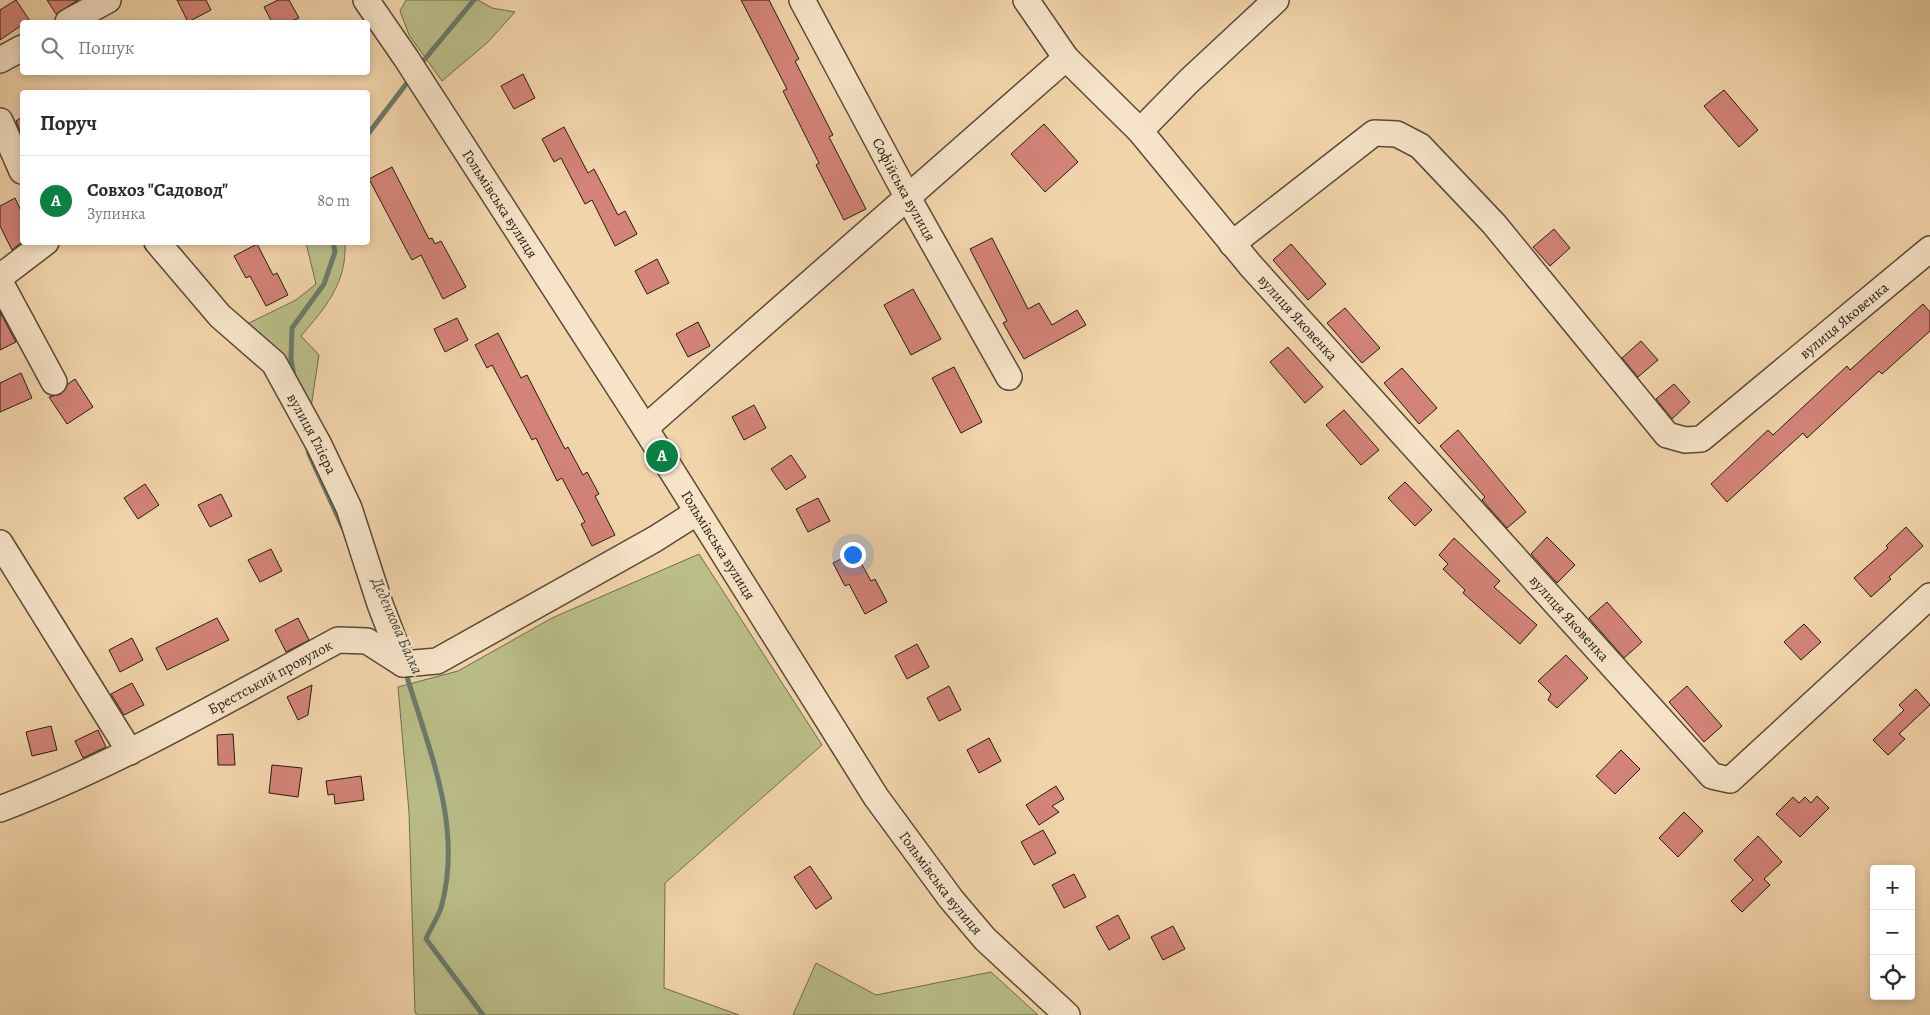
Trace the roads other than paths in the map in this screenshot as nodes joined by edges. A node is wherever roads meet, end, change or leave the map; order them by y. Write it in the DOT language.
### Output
graph roads {
  1 [pos="108,0"];
  2 [pos="366,0"];
  3 [pos="802,0"];
  4 [pos="1026,0"];
  5 [pos="1276,0"];
  6 [pos="72,20"];
  7 [pos="20,49"];
  8 [pos="1066,58"];
  9 [pos="0,60"];
  10 [pos="0,121"];
  11 [pos="1140,131"];
  12 [pos="20,166"];
  13 [pos="908,198"];
  14 [pos="1232,244"];
  15 [pos="42,245"];
  16 [pos="161,245"];
  17 [pos="1930,249"];
  18 [pos="0,277"];
  19 [pos="0,282"];
  20 [pos="1009,377"];
  21 [pos="54,382"];
  22 [pos="645,428"];
  23 [pos="696,513"];
  24 [pos="0,543"];
  25 [pos="1930,596"];
  26 [pos="403,664"];
  27 [pos="130,752"];
  28 [pos="0,809"];
  29 [pos="1067,1015"];
  1 -- 6 [label="street"];
  2 -- 22 [label="street, Гольмівська вулиця"];
  3 -- 13 [label="street, Софійська вулиця"];
  4 -- 8 [label="street, вулиця Яковенка"];
  5 -- 11 [label="street"];
  7 -- 9 [label="street"];
  8 -- 11 [label="street, вулиця Яковенка"];
  8 -- 13 [label="street"];
  10 -- 12 [label="street"];
  11 -- 14 [label="street, вулиця Яковенка"];
  13 -- 20 [label="street, Софійська вулиця"];
  13 -- 22 [label="street"];
  14 -- 17 [label="street, вулиця Яковенка"];
  14 -- 25 [label="street, вулиця Яковенка"];
  15 -- 18 [label="street"];
  16 -- 26 [label="street, вулиця Глієра"];
  19 -- 21 [label="street"];
  22 -- 23 [label="street, Гольмівська вулиця"];
  23 -- 26 [label="street"];
  23 -- 29 [label="street, Гольмівська вулиця"];
  24 -- 27 [label="street"];
  26 -- 27 [label="street, Брестський провулок"];
  27 -- 28 [label="street, Брестський провулок"];
}
